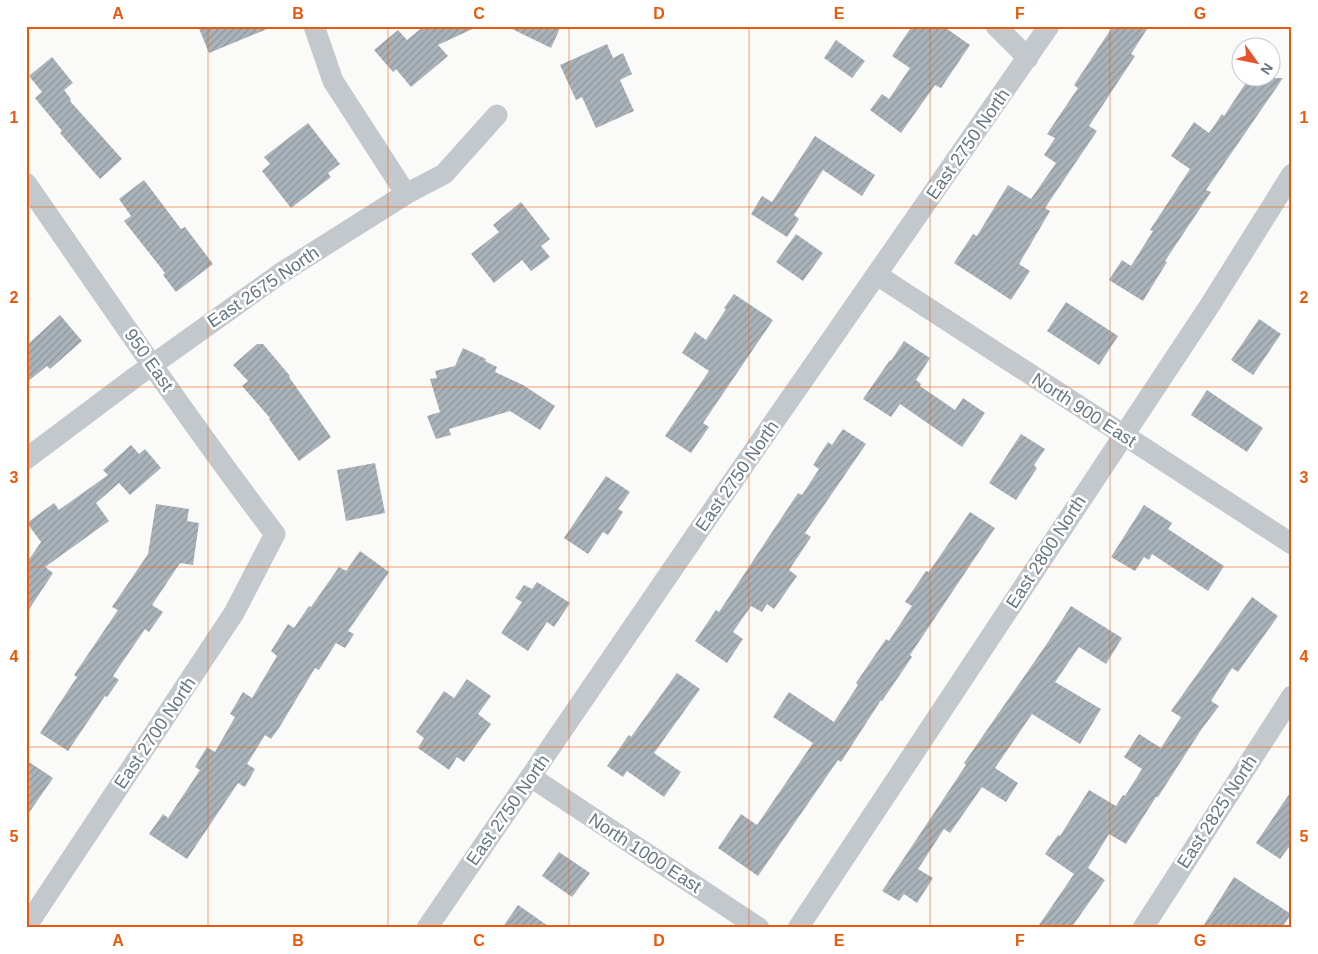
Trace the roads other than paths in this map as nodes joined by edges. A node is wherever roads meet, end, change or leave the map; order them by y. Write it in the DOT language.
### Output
graph roads {
  1 [pos="314,26"];
  2 [pos="996,26"];
  3 [pos="1049,26"];
  4 [pos="1028,58"];
  5 [pos="497,115"];
  6 [pos="1292,174"];
  7 [pos="26,183"];
  8 [pos="406,194"];
  9 [pos="877,275"];
  10 [pos="152,365"];
  11 [pos="1123,435"];
  12 [pos="26,459"];
  13 [pos="275,534"];
  14 [pos="1292,544"];
  15 [pos="1292,696"];
  16 [pos="531,778"];
  17 [pos="26,926"];
  18 [pos="427,928"];
  19 [pos="759,928"];
  20 [pos="798,928"];
  21 [pos="1143,928"];
  1 -- 8 [label="street"];
  2 -- 4 [label="street"];
  3 -- 4 [label="street, East 2750 North"];
  4 -- 9 [label="street, East 2750 North"];
  5 -- 8 [label="street, East 2675 North"];
  6 -- 11 [label="street, East 2800 North"];
  7 -- 10 [label="street, 950 East"];
  8 -- 10 [label="street, East 2675 North"];
  9 -- 11 [label="street, North 900 East"];
  9 -- 16 [label="street, East 2750 North"];
  10 -- 12 [label="street, East 2675 North"];
  10 -- 13 [label="street, 950 East"];
  11 -- 14 [label="street, North 900 East"];
  11 -- 20 [label="street, East 2800 North"];
  13 -- 17 [label="street, East 2700 North"];
  15 -- 21 [label="street, East 2825 North"];
  16 -- 18 [label="street, East 2750 North"];
  16 -- 19 [label="street, North 1000 East"];
}
